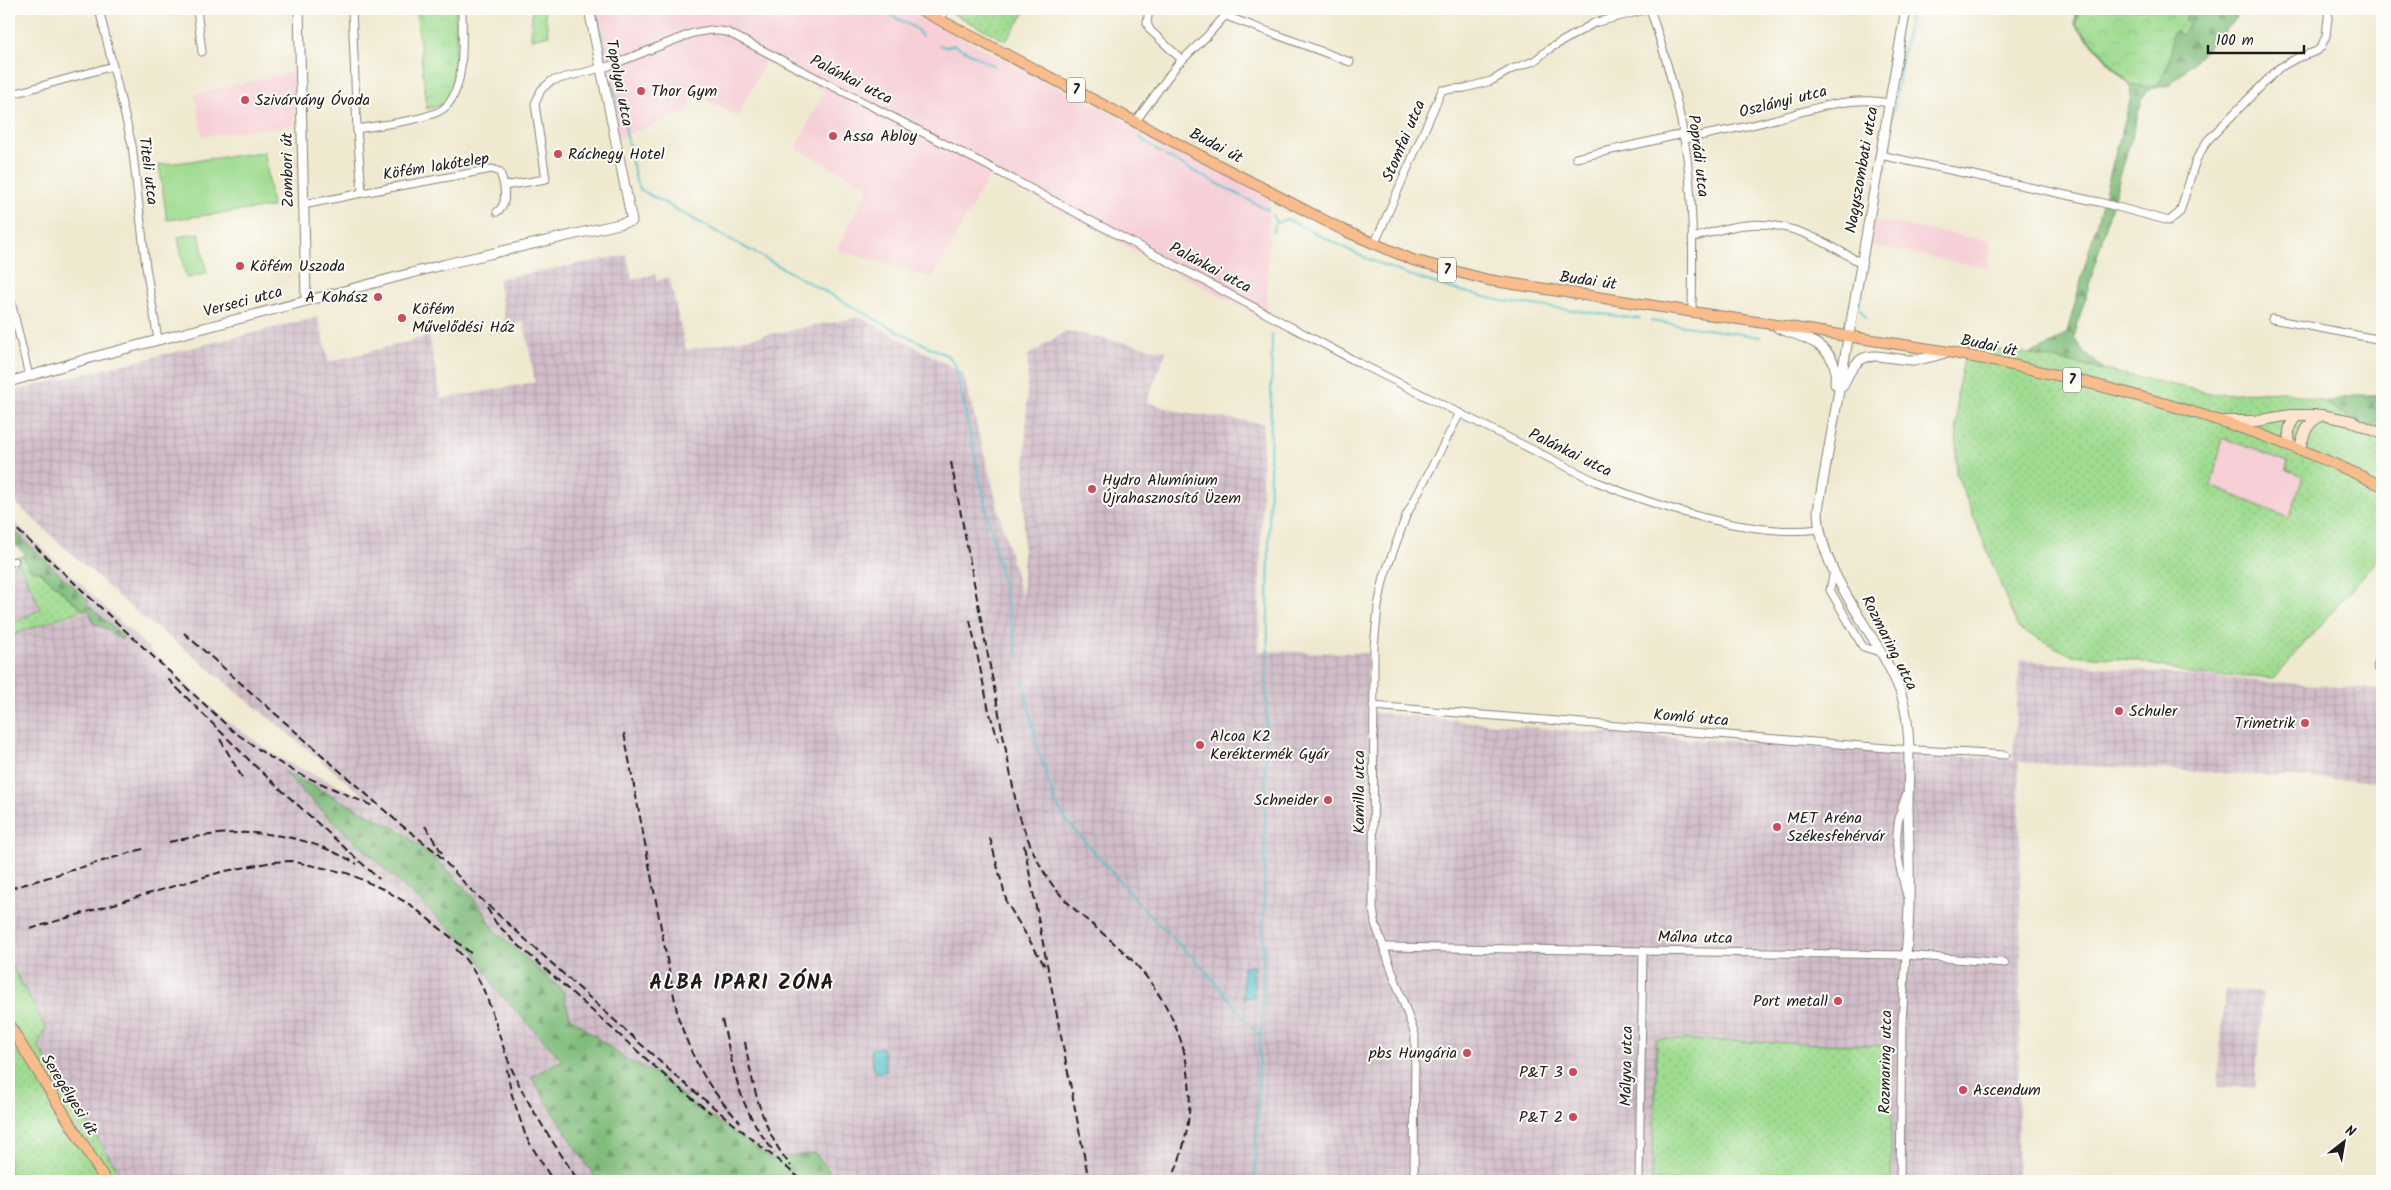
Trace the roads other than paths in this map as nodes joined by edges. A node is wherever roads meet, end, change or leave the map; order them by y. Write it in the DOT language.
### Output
graph roads {
  1 [pos="99,9"];
  2 [pos="197,9"];
  3 [pos="299,9"];
  4 [pos="352,9"];
  5 [pos="462,9"];
  6 [pos="588,9"];
  7 [pos="919,9"];
  8 [pos="947,9"];
  9 [pos="1149,9"];
  10 [pos="1231,9"];
  11 [pos="1649,9"];
  12 [pos="1906,9"];
  13 [pos="2329,9"];
  14 [pos="1226,16"];
  15 [pos="938,18"];
  16 [pos="202,52"];
  17 [pos="1182,60"];
  18 [pos="1350,62"];
  19 [pos="113,66"];
  20 [pos="600,68"];
  21 [pos="9,95"];
  22 [pos="1889,103"];
  23 [pos="1136,121"];
  24 [pos="357,129"];
  25 [pos="1684,137"];
  26 [pos="1880,155"];
  27 [pos="1576,158"];
  28 [pos="504,186"];
  29 [pos="362,193"];
  30 [pos="304,205"];
  31 [pos="497,212"];
  32 [pos="632,221"];
  33 [pos="1693,238"];
  34 [pos="1374,245"];
  35 [pos="1861,263"];
  36 [pos="9,293"];
  37 [pos="306,300"];
  38 [pos="1692,311"];
  39 [pos="2272,319"];
  40 [pos="1767,323"];
  41 [pos="1848,336"];
  42 [pos="158,340"];
  43 [pos="2382,340"];
  44 [pos="1949,352"];
  45 [pos="28,376"];
  46 [pos="9,382"];
  47 [pos="1836,402"];
  48 [pos="1460,413"];
  49 [pos="2298,415"];
  50 [pos="2322,415"];
  51 [pos="2215,420"];
  52 [pos="2382,434"];
  53 [pos="2295,446"];
  54 [pos="2382,486"];
  55 [pos="1819,529"];
  56 [pos="1834,570"];
  57 [pos="1880,652"];
  58 [pos="2382,653"];
  59 [pos="2382,672"];
  60 [pos="1373,706"];
  61 [pos="1908,749"];
  62 [pos="2006,755"];
  63 [pos="1384,947"];
  64 [pos="1643,951"];
  65 [pos="1906,955"];
  66 [pos="2004,963"];
  67 [pos="9,1025"];
  68 [pos="106,1181"];
  69 [pos="1414,1181"];
  70 [pos="1639,1181"];
  71 [pos="1900,1181"];
  1 -- 19 [label="street, Titeli utca"];
  2 -- 16 [label="street"];
  3 -- 30 [label="street, Zombori út"];
  4 -- 24 [label="street, Köfém lakótelep"];
  5 -- 24 [label="street"];
  6 -- 20 [label="street, Topolyai utca"];
  7 -- 15 [label="main road, Budai út / 7"];
  8 -- 15 [label="street"];
  9 -- 17 [label="street"];
  10 -- 14 [label="street"];
  11 -- 25 [label="street, Poprádi utca"];
  11 -- 34 [label="street, Stomfai utca"];
  12 -- 22 [label="street, Nagyszombati utca"];
  13 -- 26 [label="street"];
  14 -- 17 [label="street"];
  14 -- 18 [label="street"];
  15 -- 23 [label="main road, Budai út / 7"];
  17 -- 23 [label="street"];
  19 -- 21 [label="street"];
  19 -- 42 [label="street, Titeli utca"];
  20 -- 28 [label="street, Köfém lakótelep"];
  20 -- 32 [label="street, Topolyai utca"];
  20 -- 48 [label="street, Palánkai utca"];
  22 -- 25 [label="street, Oszlányi utca"];
  22 -- 26 [label="street, Nagyszombati utca"];
  23 -- 34 [label="main road, Budai út / 7"];
  24 -- 29 [label="street, Köfém lakótelep"];
  25 -- 27 [label="street, Oszlányi utca"];
  25 -- 33 [label="street, Poprádi utca"];
  26 -- 35 [label="street, Nagyszombati utca"];
  28 -- 29 [label="street, Köfém lakótelep"];
  28 -- 31 [label="street, Köfém lakótelep"];
  29 -- 30 [label="street, Köfém lakótelep"];
  30 -- 37 [label="street, Zombori út"];
  32 -- 37 [label="street, Verseci utca"];
  33 -- 35 [label="street"];
  33 -- 38 [label="street, Poprádi utca"];
  34 -- 38 [label="main road, Budai út / 7"];
  35 -- 41 [label="street, Nagyszombati utca"];
  36 -- 45 [label="street"];
  37 -- 42 [label="street, Verseci utca"];
  38 -- 40 [label="main road, Budai út / 7"];
  39 -- 43 [label="street"];
  40 -- 41 [label="main road, Budai út / 7"];
  40 -- 47 [label="street"];
  41 -- 44 [label="main road, Budai út / 7"];
  41 -- 47 [label="street, Rozmaring utca"];
  42 -- 45 [label="street, Verseci utca"];
  44 -- 47 [label="street"];
  44 -- 51 [label="main road, Budai út / 7"];
  45 -- 46 [label="street, Verseci utca"];
  47 -- 55 [label="street, Rozmaring utca"];
  48 -- 55 [label="street, Palánkai utca"];
  48 -- 60 [label="street, Kamilla utca"];
  49 -- 50 [label="main road"];
  49 -- 51 [label="main road"];
  49 -- 53 [label="main road"];
  50 -- 52 [label="main road"];
  50 -- 53 [label="main road"];
  51 -- 53 [label="main road, Budai út / 7"];
  53 -- 54 [label="main road, 7"];
  55 -- 56 [label="street, Rozmaring utca"];
  56 -- 57 [label="street, Rozmaring utca"];
  56 -- 57 [label="street"];
  57 -- 61 [label="street, Rozmaring utca"];
  58 -- 59 [label="street"];
  60 -- 61 [label="street, Komló utca"];
  60 -- 63 [label="street, Kamilla utca"];
  61 -- 62 [label="street, Komló utca"];
  61 -- 65 [label="street, Rozmaring utca"];
  63 -- 64 [label="street, Málna utca"];
  63 -- 69 [label="street, Kamilla utca"];
  64 -- 65 [label="street, Málna utca"];
  64 -- 70 [label="street, Mályva utca"];
  65 -- 66 [label="street, Málna utca"];
  65 -- 71 [label="street, Rozmaring utca"];
  67 -- 68 [label="main road, Seregélyesi út"];
}
